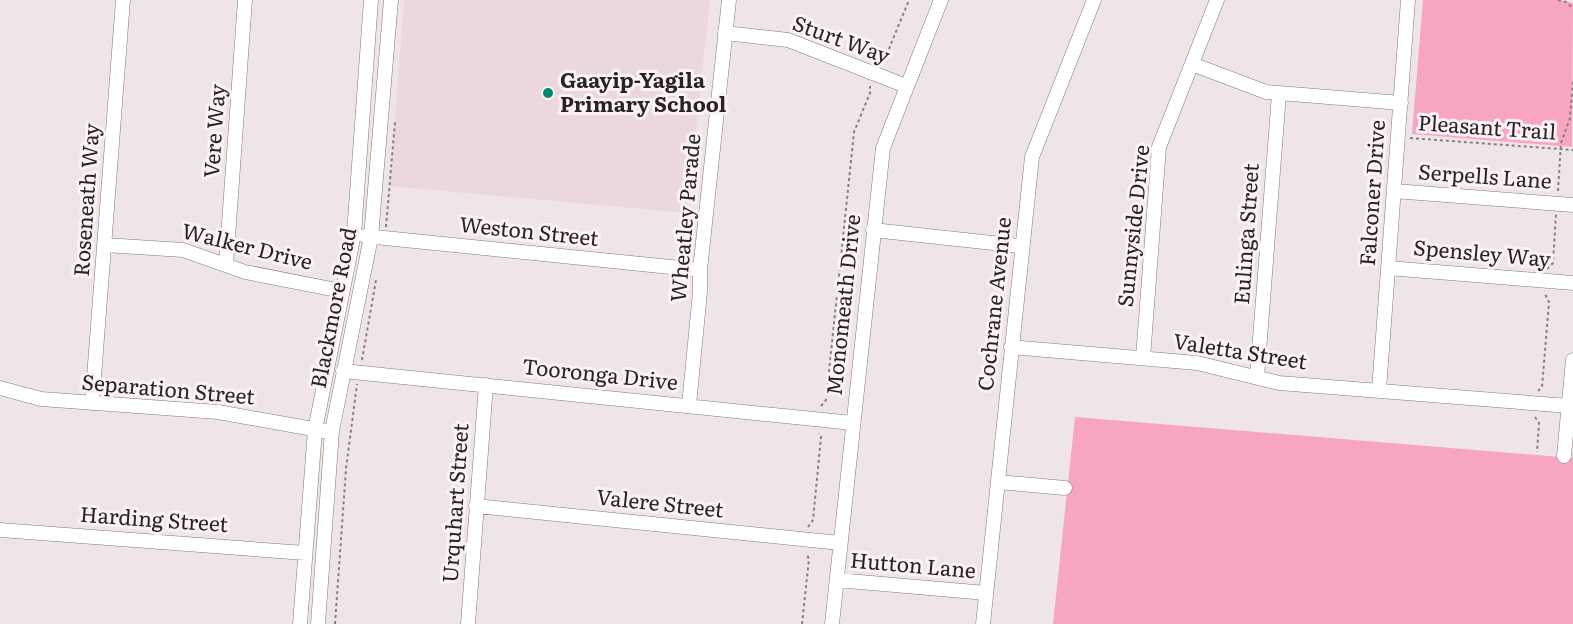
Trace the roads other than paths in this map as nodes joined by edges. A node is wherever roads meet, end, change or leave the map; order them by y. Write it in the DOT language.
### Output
graph roads {
  1 [pos="123,0"];
  2 [pos="245,0"];
  3 [pos="371,0"];
  4 [pos="391,0"];
  5 [pos="729,0"];
  6 [pos="941,0"];
  7 [pos="1094,0"];
  8 [pos="1217,0"];
  9 [pos="1408,0"];
  10 [pos="725,33"];
  11 [pos="1192,64"];
  12 [pos="906,86"];
  13 [pos="1279,94"];
  14 [pos="1401,103"];
  15 [pos="1394,191"];
  16 [pos="1573,205"];
  17 [pos="873,230"];
  18 [pos="354,234"];
  19 [pos="371,237"];
  20 [pos="105,245"];
  21 [pos="1022,246"];
  22 [pos="226,265"];
  23 [pos="1388,268"];
  24 [pos="700,270"];
  25 [pos="1573,283"];
  26 [pos="342,291"];
  27 [pos="1011,347"];
  28 [pos="1143,358"];
  29 [pos="1573,360"];
  30 [pos="343,371"];
  31 [pos="1257,377"];
  32 [pos="486,385"];
  33 [pos="0,388"];
  34 [pos="1378,390"];
  35 [pos="92,403"];
  36 [pos="689,405"];
  37 [pos="1569,406"];
  38 [pos="853,423"];
  39 [pos="315,430"];
  40 [pos="332,431"];
  41 [pos="1564,456"];
  42 [pos="998,482"];
  43 [pos="1065,488"];
  44 [pos="476,506"];
  45 [pos="0,530"];
  46 [pos="840,543"];
  47 [pos="305,553"];
  48 [pos="837,580"];
  49 [pos="986,593"];
  50 [pos="300,624"];
  51 [pos="318,624"];
  52 [pos="468,624"];
  53 [pos="832,624"];
  54 [pos="982,624"];
  1 -- 20 [label="street, Roseneath Way"];
  2 -- 22 [label="street, Vere Way"];
  3 -- 18 [label="street, Blackmore Road"];
  4 -- 19 [label="street, Blackmore Road"];
  5 -- 10 [label="street, Wheatley Parade"];
  6 -- 12 [label="street, Monomeath Drive"];
  7 -- 21 [label="street, Cochrane Avenue"];
  8 -- 11 [label="street, Sunnyside Drive"];
  9 -- 14 [label="street, Falconer Drive"];
  10 -- 12 [label="street, Sturt Way"];
  10 -- 24 [label="street, Wheatley Parade"];
  11 -- 13 [label="street"];
  11 -- 28 [label="street, Sunnyside Drive"];
  12 -- 17 [label="street, Monomeath Drive"];
  13 -- 14 [label="street"];
  13 -- 31 [label="street, Eulinga Street"];
  14 -- 15 [label="street, Falconer Drive"];
  15 -- 16 [label="street, Serpells Lane"];
  15 -- 23 [label="street, Falconer Drive"];
  17 -- 21 [label="street"];
  17 -- 38 [label="street, Monomeath Drive"];
  18 -- 19 [label="street, Weston Street"];
  18 -- 26 [label="street, Blackmore Road"];
  19 -- 24 [label="street, Weston Street"];
  19 -- 30 [label="street, Blackmore Road"];
  20 -- 22 [label="street, Walker Drive"];
  20 -- 35 [label="street, Roseneath Way"];
  21 -- 27 [label="street, Cochrane Avenue"];
  22 -- 26 [label="street, Walker Drive"];
  23 -- 25 [label="street, Spensley Way"];
  23 -- 34 [label="street, Falconer Drive"];
  24 -- 36 [label="street, Wheatley Parade"];
  26 -- 39 [label="street, Blackmore Road"];
  27 -- 28 [label="street, Valetta Street"];
  27 -- 42 [label="street, Cochrane Avenue"];
  28 -- 31 [label="street, Valetta Street"];
  29 -- 37 [label="street"];
  30 -- 32 [label="street, Tooronga Drive"];
  30 -- 40 [label="street, Blackmore Road"];
  31 -- 34 [label="street, Valetta Street"];
  32 -- 36 [label="street, Tooronga Drive"];
  32 -- 44 [label="street, Urquhart Street"];
  33 -- 35 [label="street, Separation Street"];
  34 -- 37 [label="street, Valetta Street"];
  35 -- 39 [label="street, Separation Street"];
  36 -- 38 [label="street, Tooronga Drive"];
  37 -- 41 [label="street"];
  38 -- 46 [label="street, Monomeath Drive"];
  39 -- 40 [label="street, Separation Street"];
  39 -- 47 [label="street, Blackmore Road"];
  40 -- 51 [label="street, Blackmore Road"];
  42 -- 43 [label="street"];
  42 -- 49 [label="street, Cochrane Avenue"];
  44 -- 46 [label="street, Valere Street"];
  44 -- 52 [label="street, Urquhart Street"];
  45 -- 47 [label="street, Harding Street"];
  46 -- 48 [label="street, Monomeath Drive"];
  47 -- 50 [label="street, Blackmore Road"];
  48 -- 49 [label="street, Hutton Lane"];
  48 -- 53 [label="street, Monomeath Drive"];
  49 -- 54 [label="street, Cochrane Avenue"];
}
